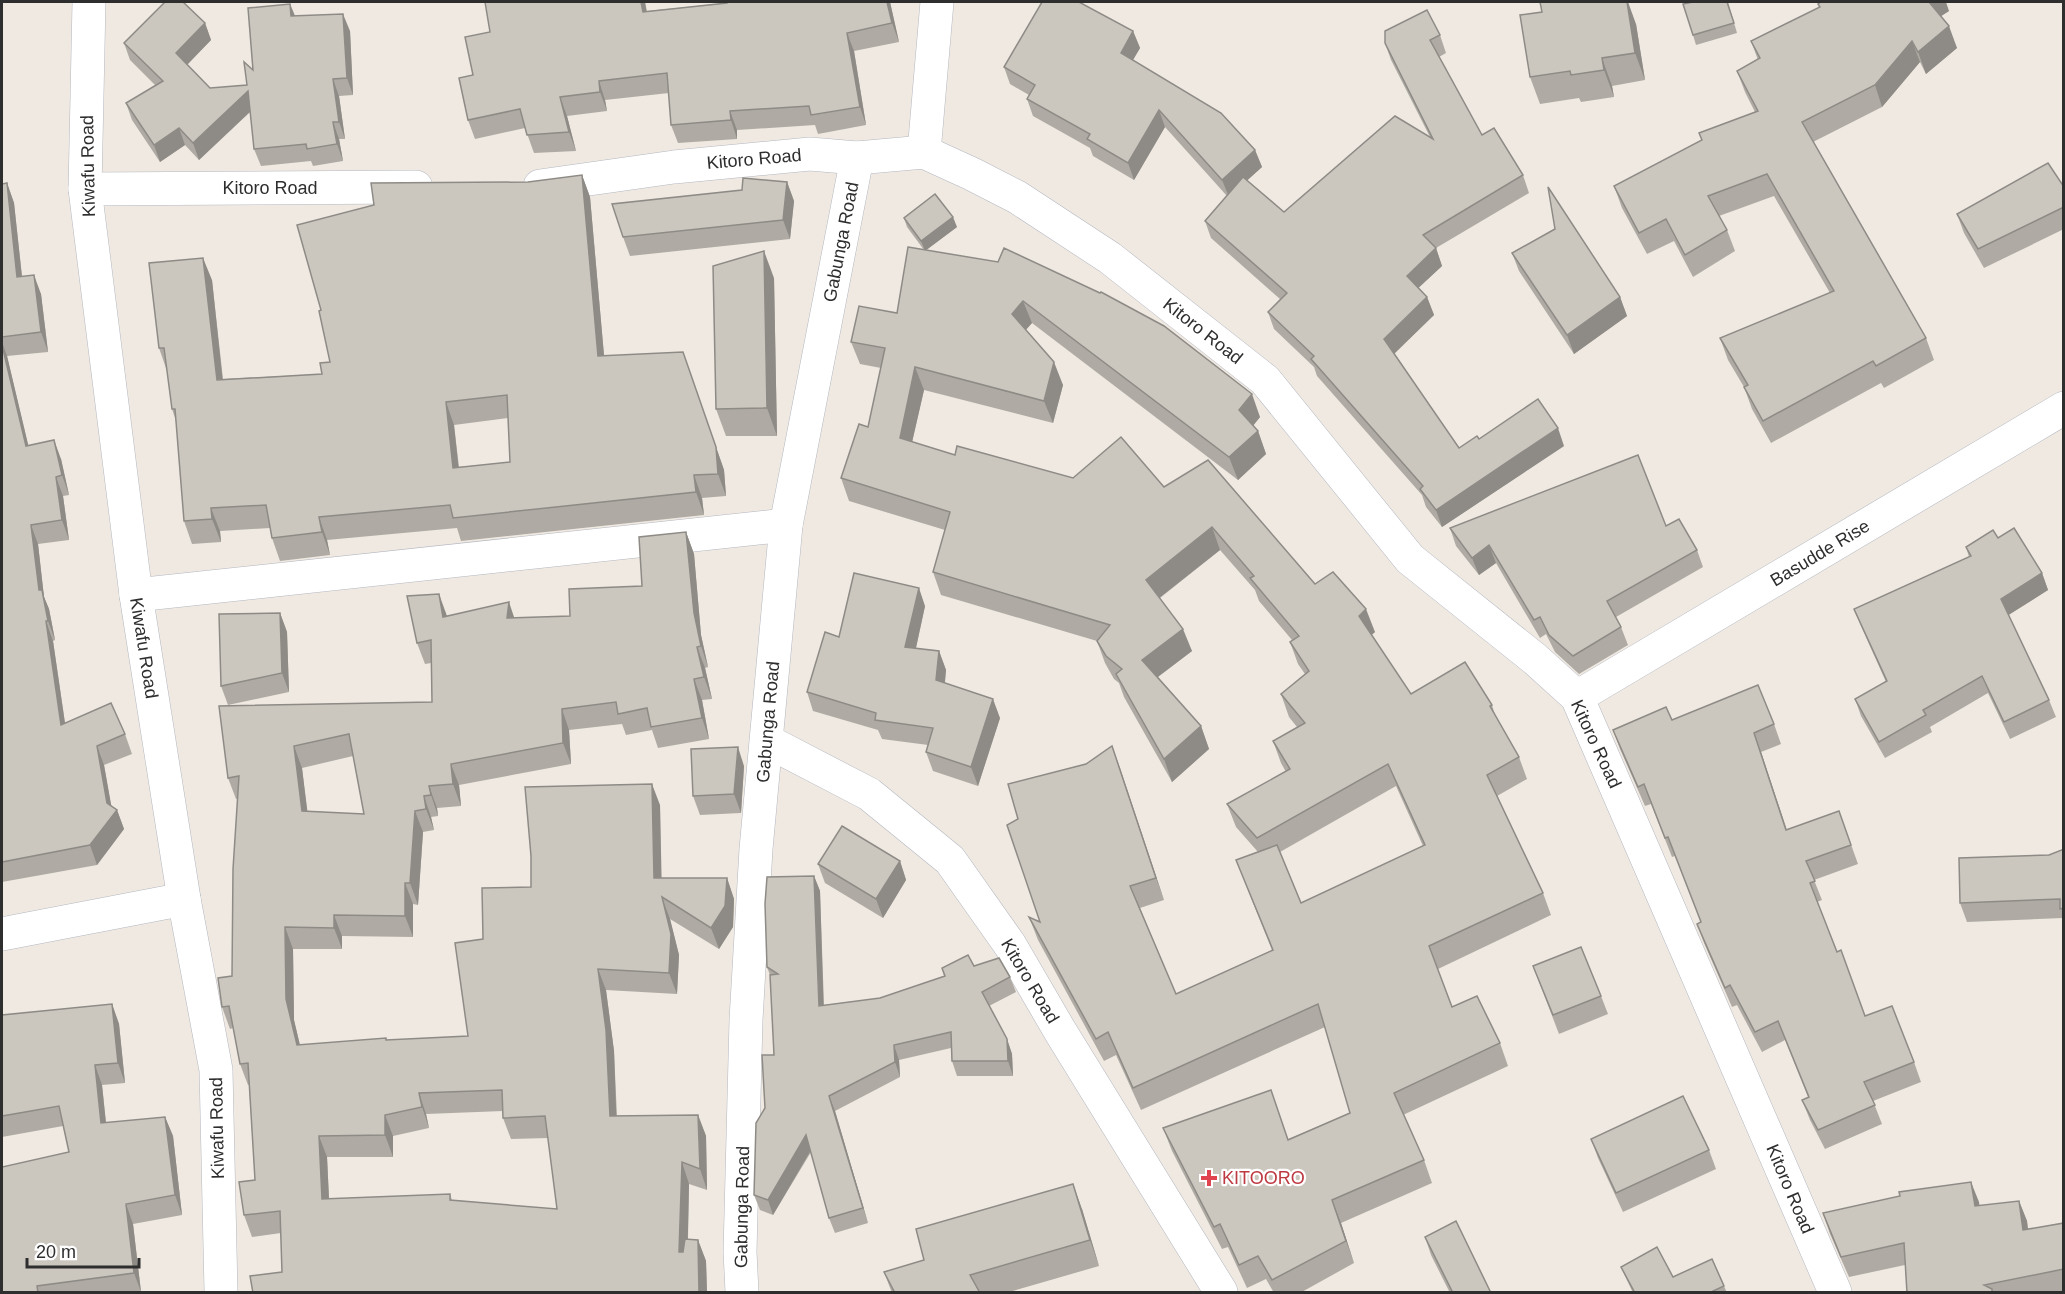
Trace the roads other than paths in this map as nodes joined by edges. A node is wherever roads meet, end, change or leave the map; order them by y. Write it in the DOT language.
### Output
graph roads {
  1 [pos="89,2"];
  2 [pos="937,2"];
  3 [pos="924,152"];
  4 [pos="857,158"];
  5 [pos="512,186"];
  6 [pos="441,187"];
  7 [pos="86,189"];
  8 [pos="2064,408"];
  9 [pos="786,525"];
  10 [pos="136,595"];
  11 [pos="1577,697"];
  12 [pos="767,741"];
  13 [pos="184,899"];
  14 [pos="2,934"];
  15 [pos="221,1293"];
  16 [pos="742,1293"];
  17 [pos="1221,1293"];
  18 [pos="1835,1293"];
  1 -- 7 [label="street, Kiwafu Road"];
  2 -- 3 [label="street"];
  3 -- 4 [label="street, Kitoro Road"];
  3 -- 11 [label="street, Kitoro Road"];
  4 -- 5 [label="street, Kitoro Road"];
  4 -- 9 [label="street, Gabunga Road"];
  6 -- 7 [label="street, Kitoro Road"];
  7 -- 10 [label="street, Kiwafu Road"];
  8 -- 11 [label="street, Basudde Rise"];
  9 -- 10 [label="street"];
  9 -- 12 [label="street, Gabunga Road"];
  10 -- 13 [label="street, Kiwafu Road"];
  11 -- 18 [label="street, Kitoro Road"];
  12 -- 16 [label="street, Gabunga Road"];
  12 -- 17 [label="street, Kitoro Road"];
  13 -- 14 [label="street"];
  13 -- 15 [label="street, Kiwafu Road"];
}
